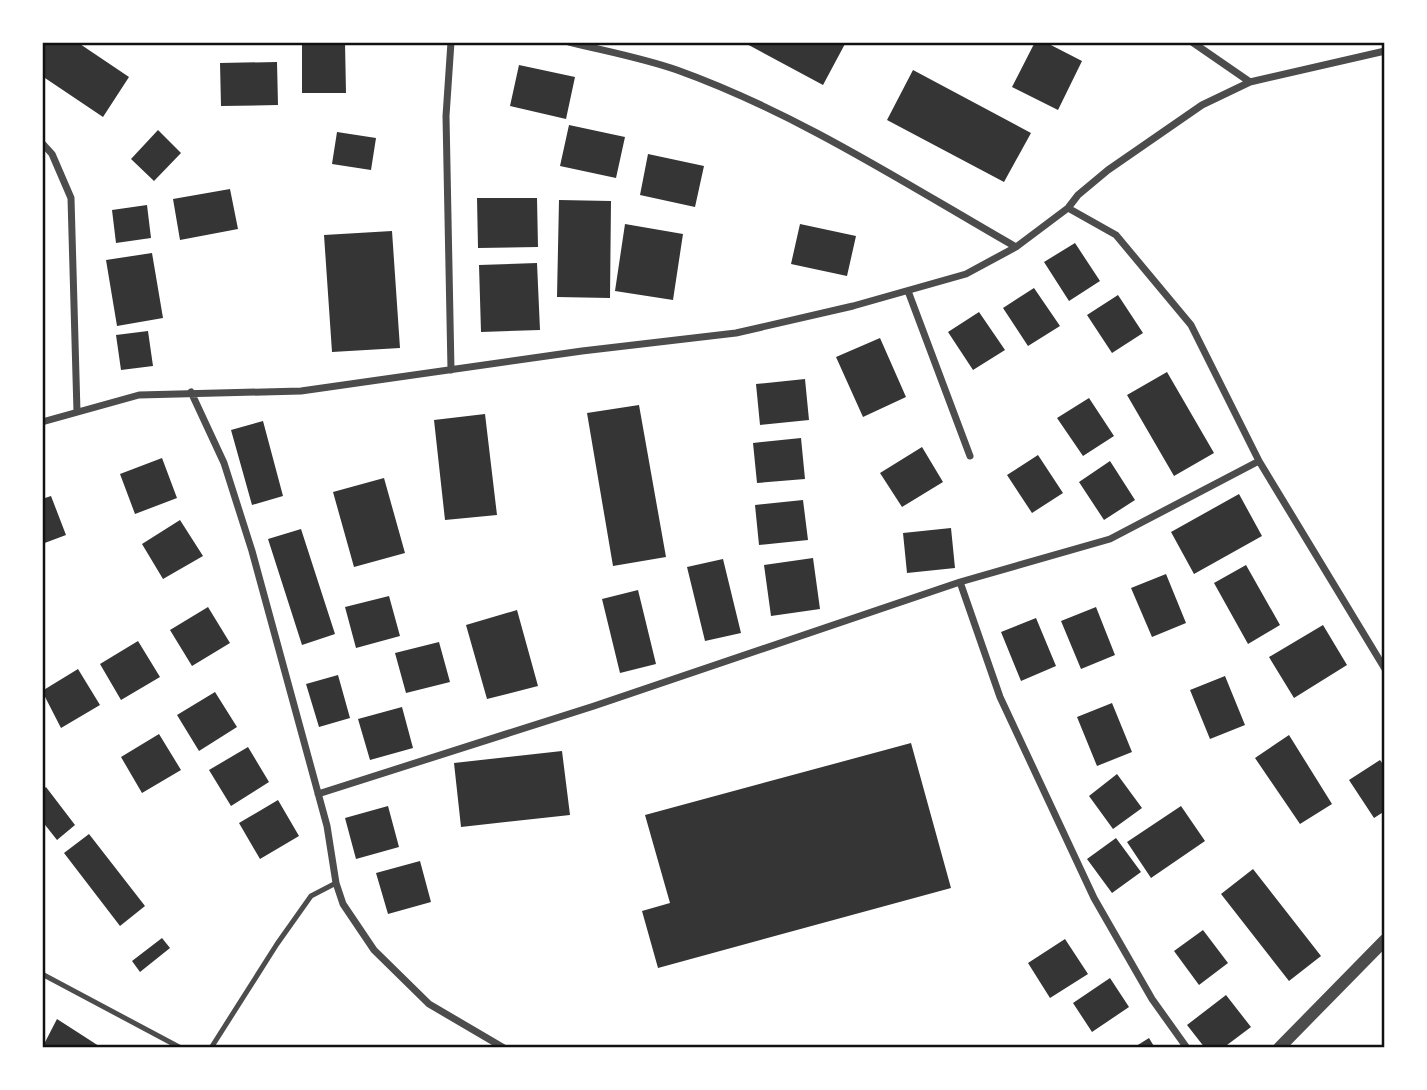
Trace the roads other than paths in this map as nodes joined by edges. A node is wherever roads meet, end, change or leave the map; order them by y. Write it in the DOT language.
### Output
graph roads {
  1 [pos="451,42"];
  2 [pos="569,42"];
  3 [pos="1192,42"];
  4 [pos="1385,51"];
  5 [pos="1250,82"];
  6 [pos="42,143"];
  7 [pos="1068,208"];
  8 [pos="1016,247"];
  9 [pos="908,291"];
  10 [pos="451,370"];
  11 [pos="191,392"];
  12 [pos="77,412"];
  13 [pos="42,422"];
  14 [pos="970,456"];
  15 [pos="1259,461"];
  16 [pos="960,582"];
  17 [pos="1385,669"];
  18 [pos="318,794"];
  19 [pos="336,883"];
  20 [pos="1385,940"];
  21 [pos="42,974"];
  22 [pos="181,1048"];
  23 [pos="211,1048"];
  24 [pos="504,1048"];
  25 [pos="1187,1048"];
  26 [pos="1279,1048"];
  1 -- 10 [label="street"];
  2 -- 8 [label="street"];
  3 -- 5 [label="street"];
  4 -- 5 [label="street"];
  5 -- 7 [label="street"];
  6 -- 12 [label="street"];
  7 -- 8 [label="street"];
  7 -- 15 [label="street"];
  8 -- 9 [label="street"];
  9 -- 10 [label="street"];
  9 -- 14 [label="street"];
  10 -- 11 [label="street"];
  11 -- 12 [label="street"];
  11 -- 18 [label="street"];
  12 -- 13 [label="street"];
  15 -- 16 [label="street"];
  15 -- 17 [label="street"];
  16 -- 18 [label="street"];
  16 -- 25 [label="street"];
  18 -- 19 [label="street"];
  19 -- 23 [label="lane"];
  19 -- 24 [label="street"];
  20 -- 26 [label="street"];
  21 -- 22 [label="lane"];
}
